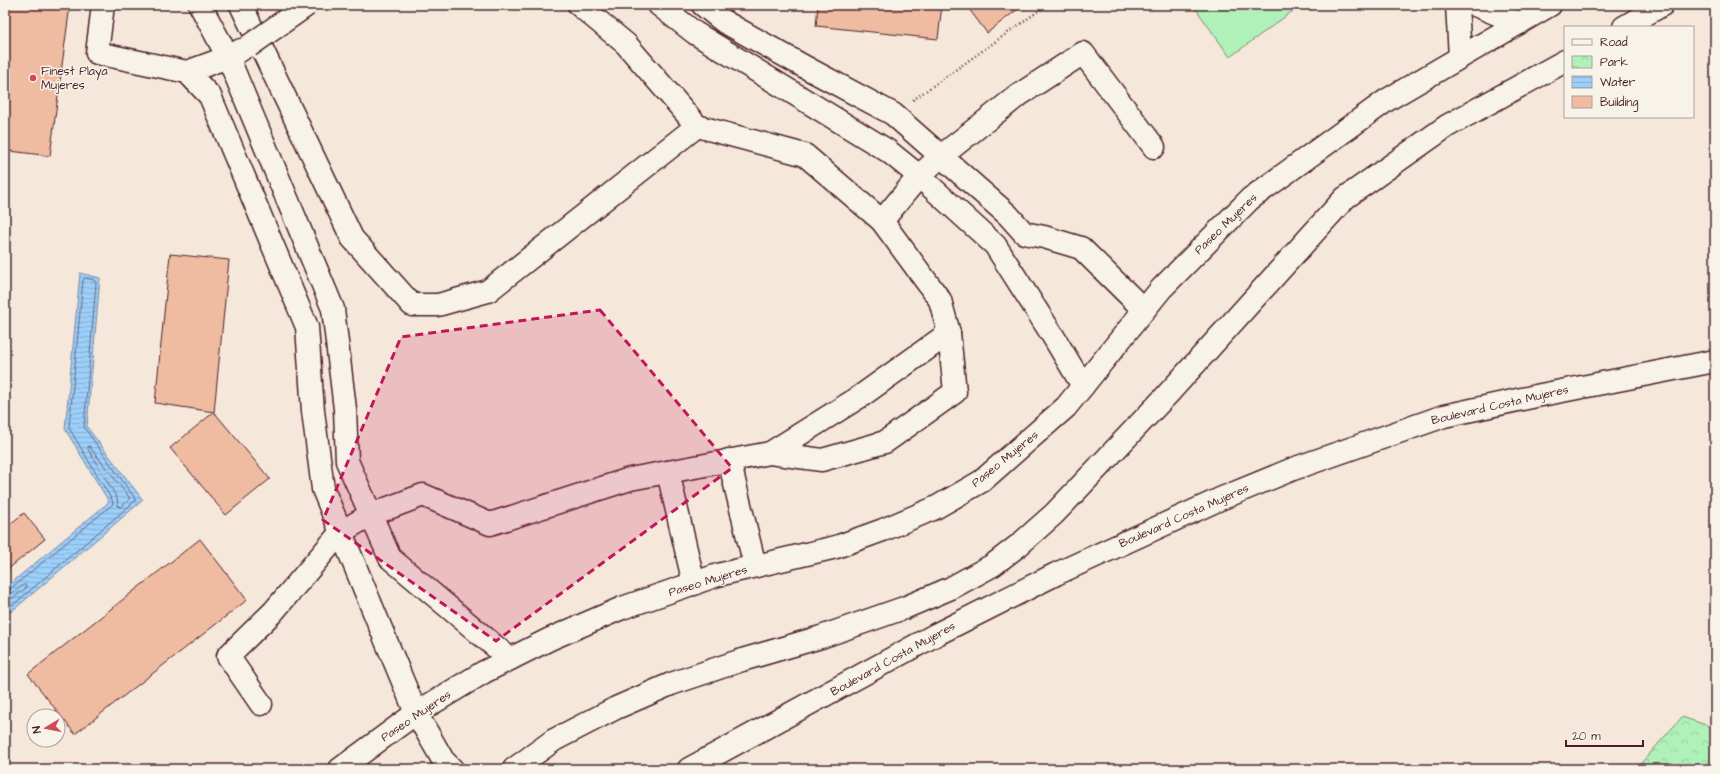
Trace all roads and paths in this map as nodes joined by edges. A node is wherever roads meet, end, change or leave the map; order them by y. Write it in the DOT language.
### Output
graph roads {
  1 [pos="103,5"];
  2 [pos="200,5"];
  3 [pos="241,5"];
  4 [pos="308,5"];
  5 [pos="579,5"];
  6 [pos="659,5"];
  7 [pos="703,5"];
  8 [pos="1047,5"];
  9 [pos="1457,5"];
  10 [pos="1475,5"];
  11 [pos="1550,5"];
  12 [pos="1662,5"];
  13 [pos="1519,23"];
  14 [pos="1626,26"];
  15 [pos="228,57"];
  16 [pos="1460,58"];
  17 [pos="1564,62"];
  18 [pos="188,72"];
  19 [pos="893,114"];
  20 [pos="697,126"];
  21 [pos="1154,148"];
  22 [pos="940,157"];
  23 [pos="919,176"];
  24 [pos="882,221"];
  25 [pos="1144,310"];
  26 [pos="948,333"];
  27 [pos="1715,361"];
  28 [pos="1083,386"];
  29 [pos="345,409"];
  30 [pos="313,412"];
  31 [pos="770,453"];
  32 [pos="729,460"];
  33 [pos="668,472"];
  34 [pos="370,514"];
  35 [pos="341,532"];
  36 [pos="755,566"];
  37 [pos="694,584"];
  38 [pos="510,659"];
  39 [pos="261,704"];
  40 [pos="416,713"];
  41 [pos="340,769"];
  42 [pos="452,769"];
  43 [pos="514,769"];
  44 [pos="689,769"];
  1 -- 18 [label="street"];
  2 -- 15 [label="street"];
  3 -- 20 [label="street"];
  4 -- 15 [label="street, bridge"];
  5 -- 20 [label="street"];
  6 -- 23 [label="street"];
  7 -- 19 [label="street"];
  8 -- 19 [label="path"];
  9 -- 16 [label="street"];
  10 -- 13 [label="street"];
  11 -- 13 [label="street, Paseo Mujeres"];
  12 -- 14 [label="street"];
  13 -- 16 [label="street, Paseo Mujeres"];
  15 -- 18 [label="street"];
  15 -- 29 [label="street"];
  16 -- 25 [label="street, Paseo Mujeres"];
  17 -- 43 [label="street"];
  18 -- 30 [label="street"];
  19 -- 22 [label="street"];
  20 -- 24 [label="street"];
  21 -- 22 [label="street"];
  22 -- 23 [label="street"];
  22 -- 25 [label="street"];
  23 -- 24 [label="street"];
  23 -- 28 [label="street"];
  24 -- 26 [label="street"];
  25 -- 28 [label="street, Paseo Mujeres"];
  26 -- 31 [label="street"];
  26 -- 31 [label="street"];
  27 -- 44 [label="street, Boulevard Costa Mujeres"];
  28 -- 36 [label="street, Paseo Mujeres"];
  29 -- 30 [label="street"];
  29 -- 34 [label="street"];
  30 -- 35 [label="street"];
  31 -- 32 [label="street"];
  32 -- 33 [label="street"];
  32 -- 36 [label="street"];
  33 -- 34 [label="street"];
  33 -- 37 [label="street"];
  34 -- 35 [label="street"];
  34 -- 38 [label="street"];
  35 -- 39 [label="street"];
  35 -- 40 [label="street"];
  36 -- 37 [label="street, Paseo Mujeres"];
  37 -- 38 [label="street, Paseo Mujeres"];
  38 -- 40 [label="street, Paseo Mujeres"];
  40 -- 41 [label="street, Paseo Mujeres"];
  40 -- 42 [label="street"];
}
